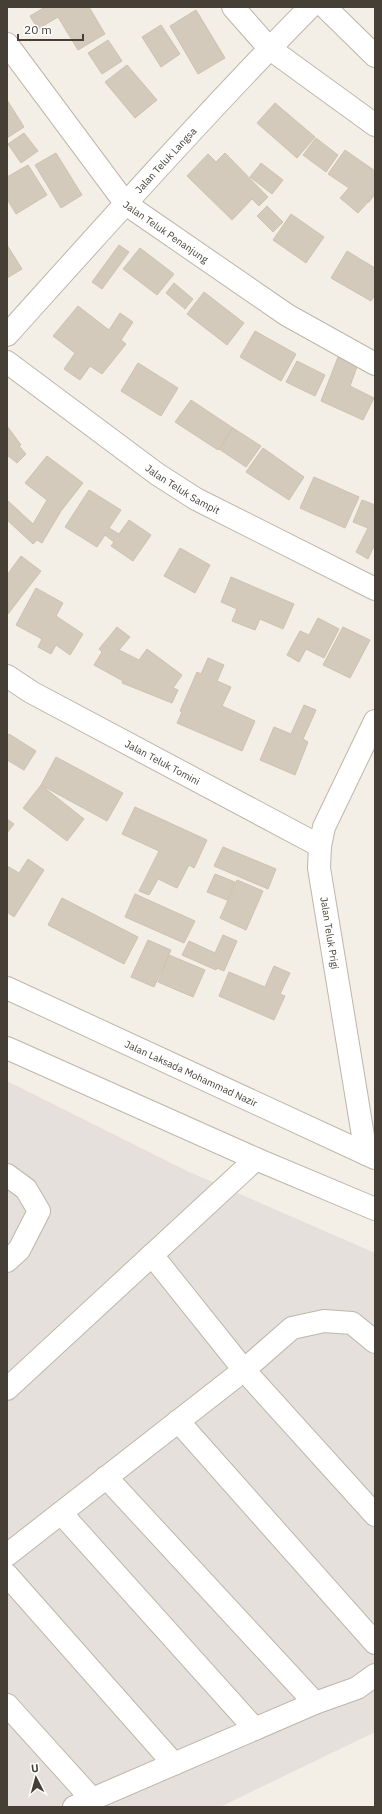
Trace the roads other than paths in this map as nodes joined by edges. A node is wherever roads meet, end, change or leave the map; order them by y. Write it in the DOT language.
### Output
graph roads {
  1 [pos="234,7"];
  2 [pos="310,7"];
  3 [pos="325,7"];
  4 [pos="7,44"];
  5 [pos="269,48"];
  6 [pos="375,56"];
  7 [pos="375,125"];
  8 [pos="126,204"];
  9 [pos="7,334"];
  10 [pos="7,362"];
  11 [pos="375,364"];
  12 [pos="375,589"];
  13 [pos="7,676"];
  14 [pos="375,721"];
  15 [pos="320,846"];
  16 [pos="7,988"];
  17 [pos="7,1048"];
  18 [pos="370,1156"];
  19 [pos="256,1159"];
  20 [pos="7,1175"];
  21 [pos="375,1209"];
  22 [pos="152,1255"];
  23 [pos="7,1261"];
  24 [pos="375,1342"];
  25 [pos="244,1370"];
  26 [pos="7,1390"];
  27 [pos="178,1421"];
  28 [pos="106,1477"];
  29 [pos="61,1513"];
  30 [pos="375,1515"];
  31 [pos="7,1554"];
  32 [pos="7,1575"];
  33 [pos="375,1643"];
  34 [pos="375,1675"];
  35 [pos="315,1703"];
  36 [pos="7,1706"];
  37 [pos="255,1729"];
  38 [pos="174,1764"];
  39 [pos="83,1803"];
  1 -- 5 [label="street"];
  2 -- 5 [label="street, Jalan Teluk Langsa"];
  3 -- 6 [label="street"];
  4 -- 8 [label="street, Jalan Teluk Penanjung"];
  5 -- 7 [label="street"];
  5 -- 8 [label="street, Jalan Teluk Langsa"];
  8 -- 9 [label="street, Jalan Teluk Langsa"];
  8 -- 11 [label="street, Jalan Teluk Penanjung"];
  10 -- 12 [label="street, Jalan Teluk Sampit"];
  13 -- 15 [label="street, Jalan Teluk Tomini"];
  14 -- 15 [label="street, Jalan Teluk Prigi"];
  15 -- 18 [label="street, Jalan Teluk Prigi"];
  16 -- 18 [label="street, Jalan Laksada Mohammad Nazir"];
  17 -- 19 [label="street"];
  19 -- 21 [label="street"];
  19 -- 22 [label="street"];
  20 -- 23 [label="street"];
  22 -- 25 [label="street"];
  22 -- 26 [label="street"];
  24 -- 25 [label="street"];
  25 -- 27 [label="street"];
  25 -- 30 [label="street"];
  27 -- 28 [label="street"];
  27 -- 33 [label="street"];
  28 -- 29 [label="street"];
  28 -- 35 [label="street"];
  29 -- 31 [label="street"];
  29 -- 37 [label="street"];
  32 -- 38 [label="street"];
  34 -- 35 [label="street"];
  35 -- 37 [label="street"];
  36 -- 39 [label="street"];
  37 -- 38 [label="street"];
  38 -- 39 [label="street"];
}
